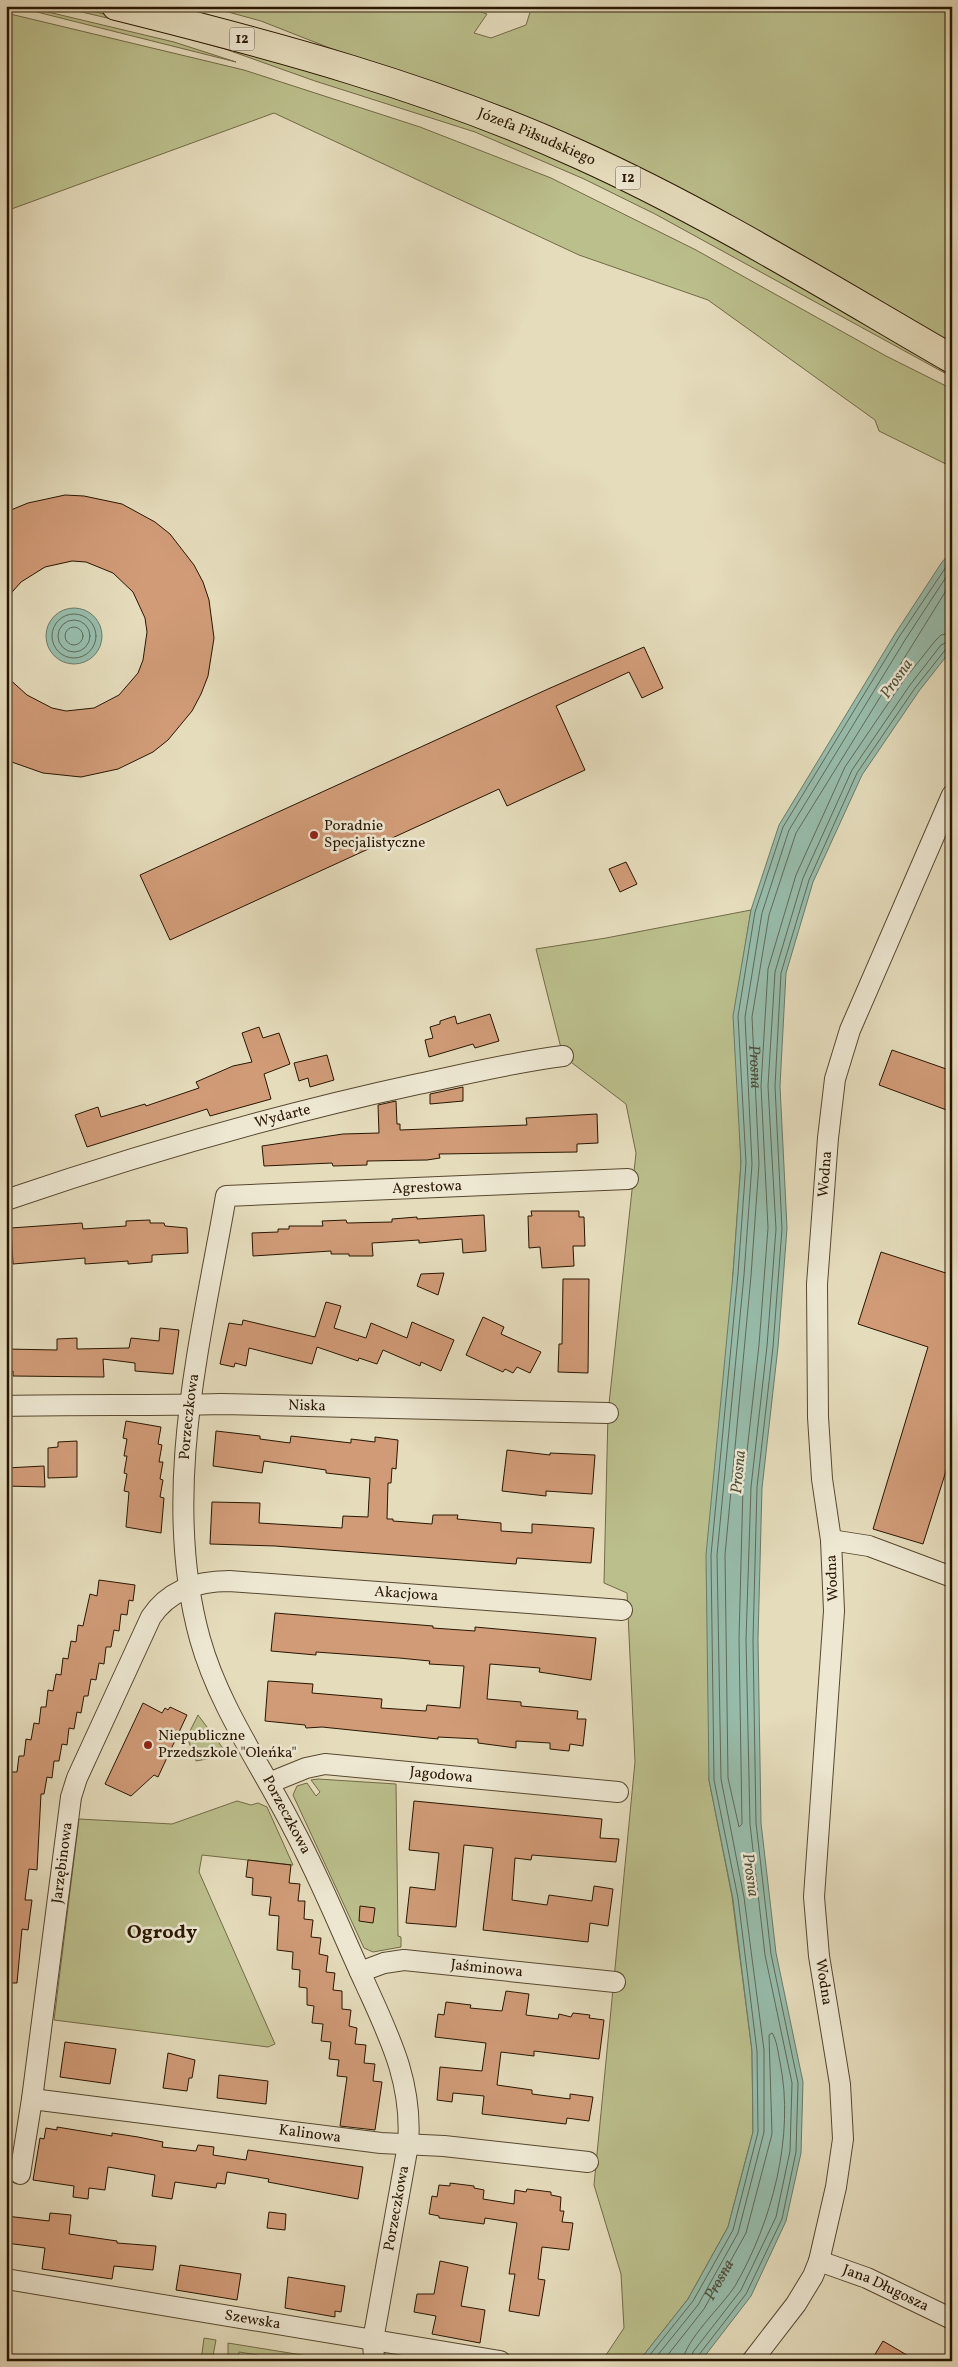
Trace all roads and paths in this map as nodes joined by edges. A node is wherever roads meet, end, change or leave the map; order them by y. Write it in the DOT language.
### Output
graph roads {
  1 [pos="116,6"];
  2 [pos="160,6"];
  3 [pos="204,28"];
  4 [pos="952,359"];
  5 [pos="952,795"];
  6 [pos="563,1056"];
  7 [pos="628,1179"];
  8 [pos="226,1196"];
  9 [pos="6,1200"];
  10 [pos="6,1406"];
  11 [pos="191,1406"];
  12 [pos="608,1413"];
  13 [pos="831,1540"];
  14 [pos="952,1577"];
  15 [pos="190,1586"];
  16 [pos="622,1610"];
  17 [pos="269,1784"];
  18 [pos="618,1792"];
  19 [pos="360,1972"];
  20 [pos="615,1982"];
  21 [pos="32,2099"];
  22 [pos="408,2145"];
  23 [pos="588,2162"];
  24 [pos="20,2174"];
  25 [pos="819,2261"];
  26 [pos="6,2278"];
  27 [pos="952,2318"];
  28 [pos="373,2340"];
  29 [pos="374,2361"];
  30 [pos="500,2361"];
  31 [pos="752,2361"];
  1 -- 3 [label="main road, Józefa Piłsudskiego / 12"];
  2 -- 3 [label="main road, Józefa Piłsudskiego / 12"];
  3 -- 4 [label="main road, Józefa Piłsudskiego / 12"];
  5 -- 13 [label="street, Wodna"];
  6 -- 9 [label="street, Wydarte"];
  7 -- 8 [label="street, Agrestowa"];
  8 -- 11 [label="street, Porzeczkowa"];
  10 -- 11 [label="street, Niska"];
  11 -- 12 [label="street, Niska"];
  11 -- 15 [label="street, Porzeczkowa"];
  13 -- 14 [label="street"];
  13 -- 25 [label="street, Wodna"];
  15 -- 16 [label="street, Akacjowa"];
  15 -- 17 [label="street, Porzeczkowa"];
  15 -- 21 [label="street, Jarzębinowa"];
  17 -- 18 [label="street, Jagodowa"];
  17 -- 19 [label="street, Porzeczkowa"];
  19 -- 20 [label="street, Jaśminowa"];
  19 -- 22 [label="street, Porzeczkowa"];
  21 -- 22 [label="street, Kalinowa"];
  21 -- 24 [label="street, Jarzębinowa"];
  22 -- 23 [label="street, Kalinowa"];
  22 -- 28 [label="street, Porzeczkowa"];
  25 -- 27 [label="street, Jana Długosza"];
  25 -- 31 [label="street, Wodna"];
  26 -- 28 [label="street, Szewska"];
  28 -- 29 [label="street, Porzeczkowa"];
  28 -- 30 [label="street, Szewska"];
}
